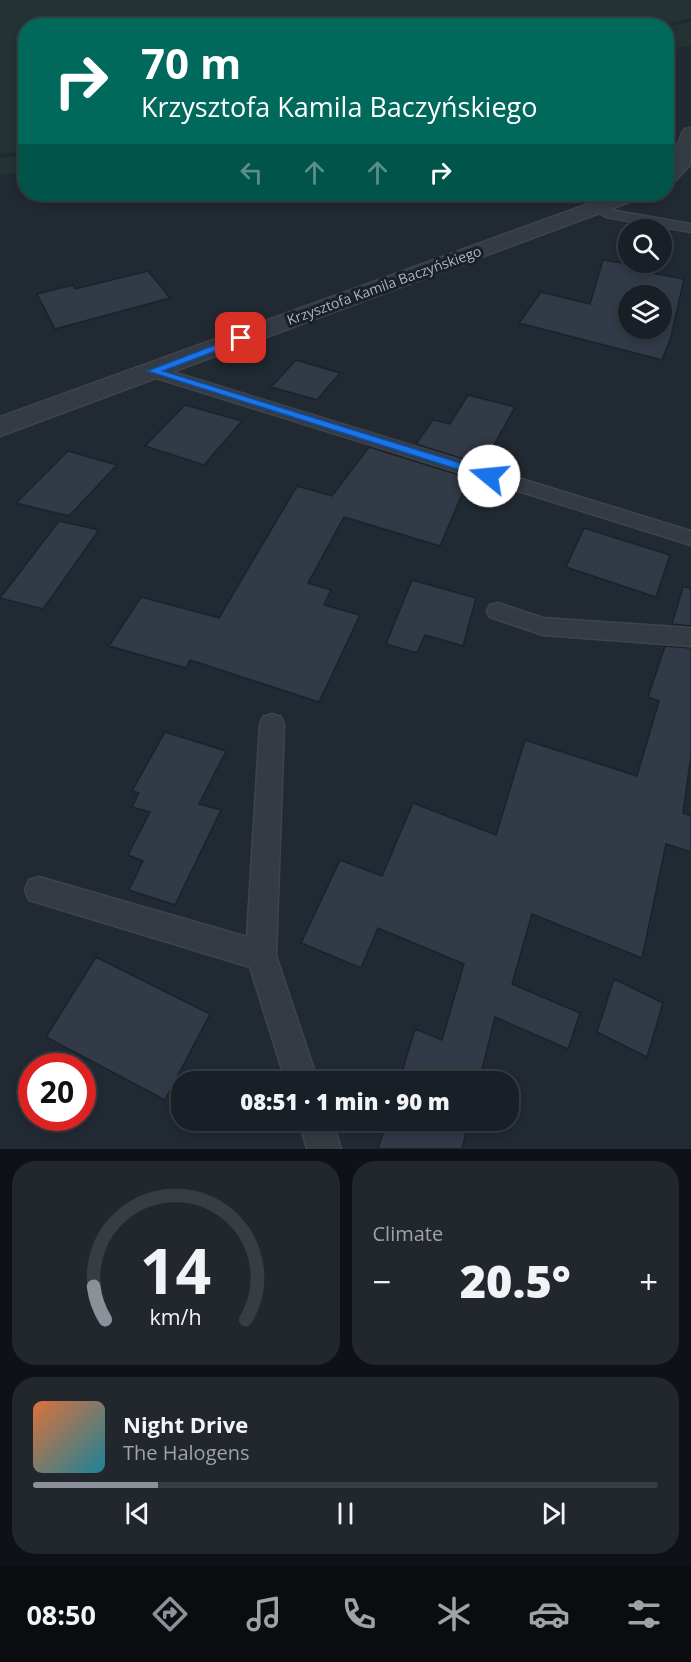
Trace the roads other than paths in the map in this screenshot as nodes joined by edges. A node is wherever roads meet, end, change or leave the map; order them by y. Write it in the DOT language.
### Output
graph roads {
  1 [pos="691,133"];
  2 [pos="674,171"];
  3 [pos="612,201"];
  4 [pos="594,207"];
  5 [pos="691,228"];
  6 [pos="153,371"];
  7 [pos="0,427"];
  8 [pos="691,538"];
  9 [pos="498,611"];
  10 [pos="691,637"];
  11 [pos="272,724"];
  12 [pos="39,890"];
  13 [pos="261,956"];
  14 [pos="298,1071"];
  15 [pos="318,1131"];
  16 [pos="324,1149"];
  1 -- 2 [label="street"];
  3 -- 4 [label="street, Krzysztofa Kamila Baczyńskiego"];
  4 -- 5 [label="lane"];
  4 -- 6 [label="street, Krzysztofa Kamila Baczyńskiego"];
  6 -- 7 [label="street, Krzysztofa Kamila Baczyńskiego"];
  6 -- 8 [label="lane"];
  9 -- 10 [label="lane"];
  11 -- 13 [label="lane"];
  12 -- 13 [label="lane"];
  13 -- 14 [label="lane"];
  15 -- 16 [label="lane"];
}
